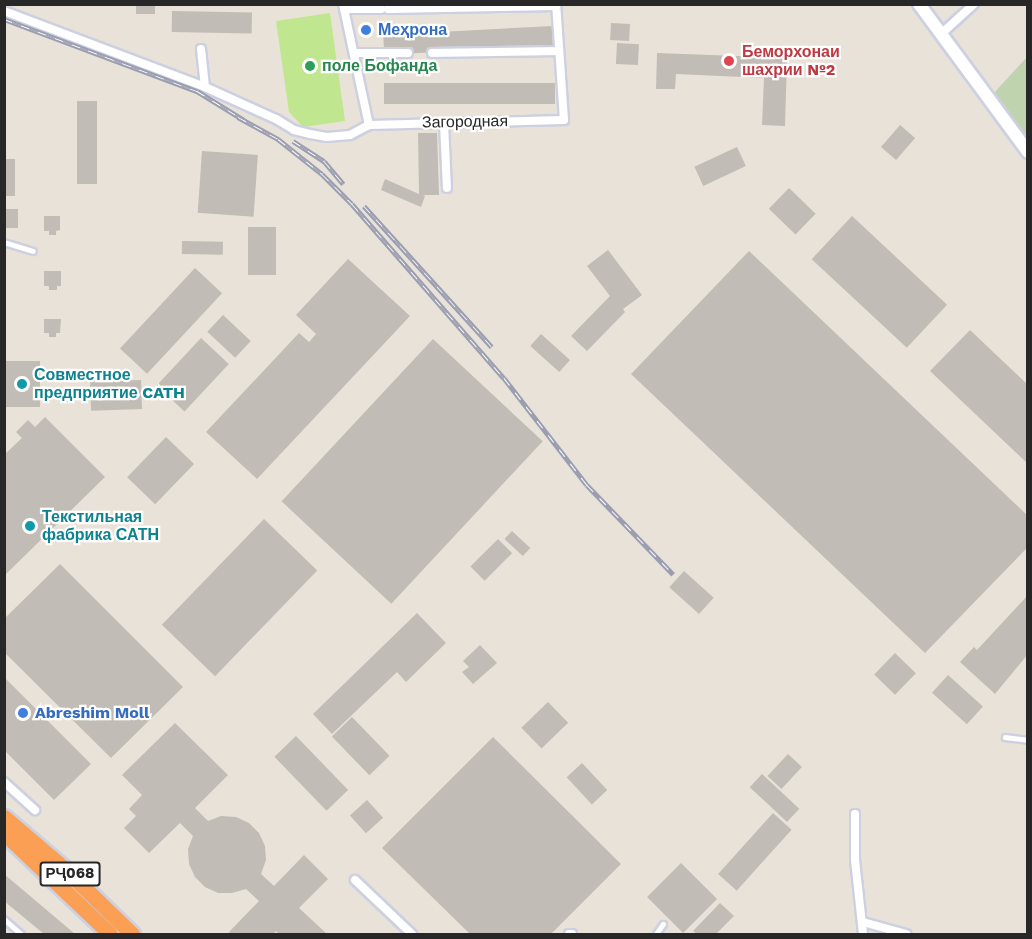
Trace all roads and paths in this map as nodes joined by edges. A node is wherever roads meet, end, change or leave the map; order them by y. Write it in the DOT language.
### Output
graph roads {
  1 [pos="919,4"];
  2 [pos="974,4"];
  3 [pos="556,5"];
  4 [pos="452,6"];
  5 [pos="343,7"];
  6 [pos="4,11"];
  7 [pos="941,34"];
  8 [pos="201,50"];
  9 [pos="558,51"];
  10 [pos="356,53"];
  11 [pos="408,53"];
  12 [pos="432,53"];
  13 [pos="205,87"];
  14 [pos="444,123"];
  15 [pos="369,125"];
  16 [pos="1028,152"];
  17 [pos="447,188"];
  18 [pos="4,242"];
  19 [pos="33,251"];
  20 [pos="1005,737"];
  21 [pos="1028,740"];
  22 [pos="6,786"];
  23 [pos="35,810"];
  24 [pos="855,814"];
  25 [pos="4,817"];
  26 [pos="4,833"];
  27 [pos="355,880"];
  28 [pos="4,919"];
  29 [pos="863,922"];
  30 [pos="663,924"];
  31 [pos="21,934"];
  32 [pos="110,934"];
  33 [pos="132,934"];
  34 [pos="412,934"];
  35 [pos="656,934"];
  36 [pos="863,934"];
  37 [pos="906,934"];
  1 -- 7 [label="main road"];
  2 -- 7 [label="street"];
  3 -- 4 [label="street, Загородная"];
  3 -- 9 [label="street, Загородная"];
  4 -- 5 [label="street, Загородная"];
  5 -- 10 [label="street, Загородная"];
  6 -- 13 [label="street"];
  7 -- 16 [label="main road"];
  8 -- 13 [label="street"];
  9 -- 12 [label="street"];
  9 -- 14 [label="street, Загородная"];
  10 -- 11 [label="street"];
  10 -- 15 [label="street, Загородная"];
  13 -- 15 [label="street"];
  14 -- 15 [label="street, Загородная"];
  14 -- 17 [label="street"];
  18 -- 19 [label="lane"];
  20 -- 21 [label="lane"];
  22 -- 23 [label="street"];
  24 -- 29 [label="street"];
  25 -- 33 [label="highway, РҶ068"];
  26 -- 32 [label="highway, РҶ068"];
  27 -- 34 [label="street"];
  28 -- 31 [label="lane"];
  29 -- 36 [label="street"];
  29 -- 37 [label="street"];
  30 -- 35 [label="lane"];
}
